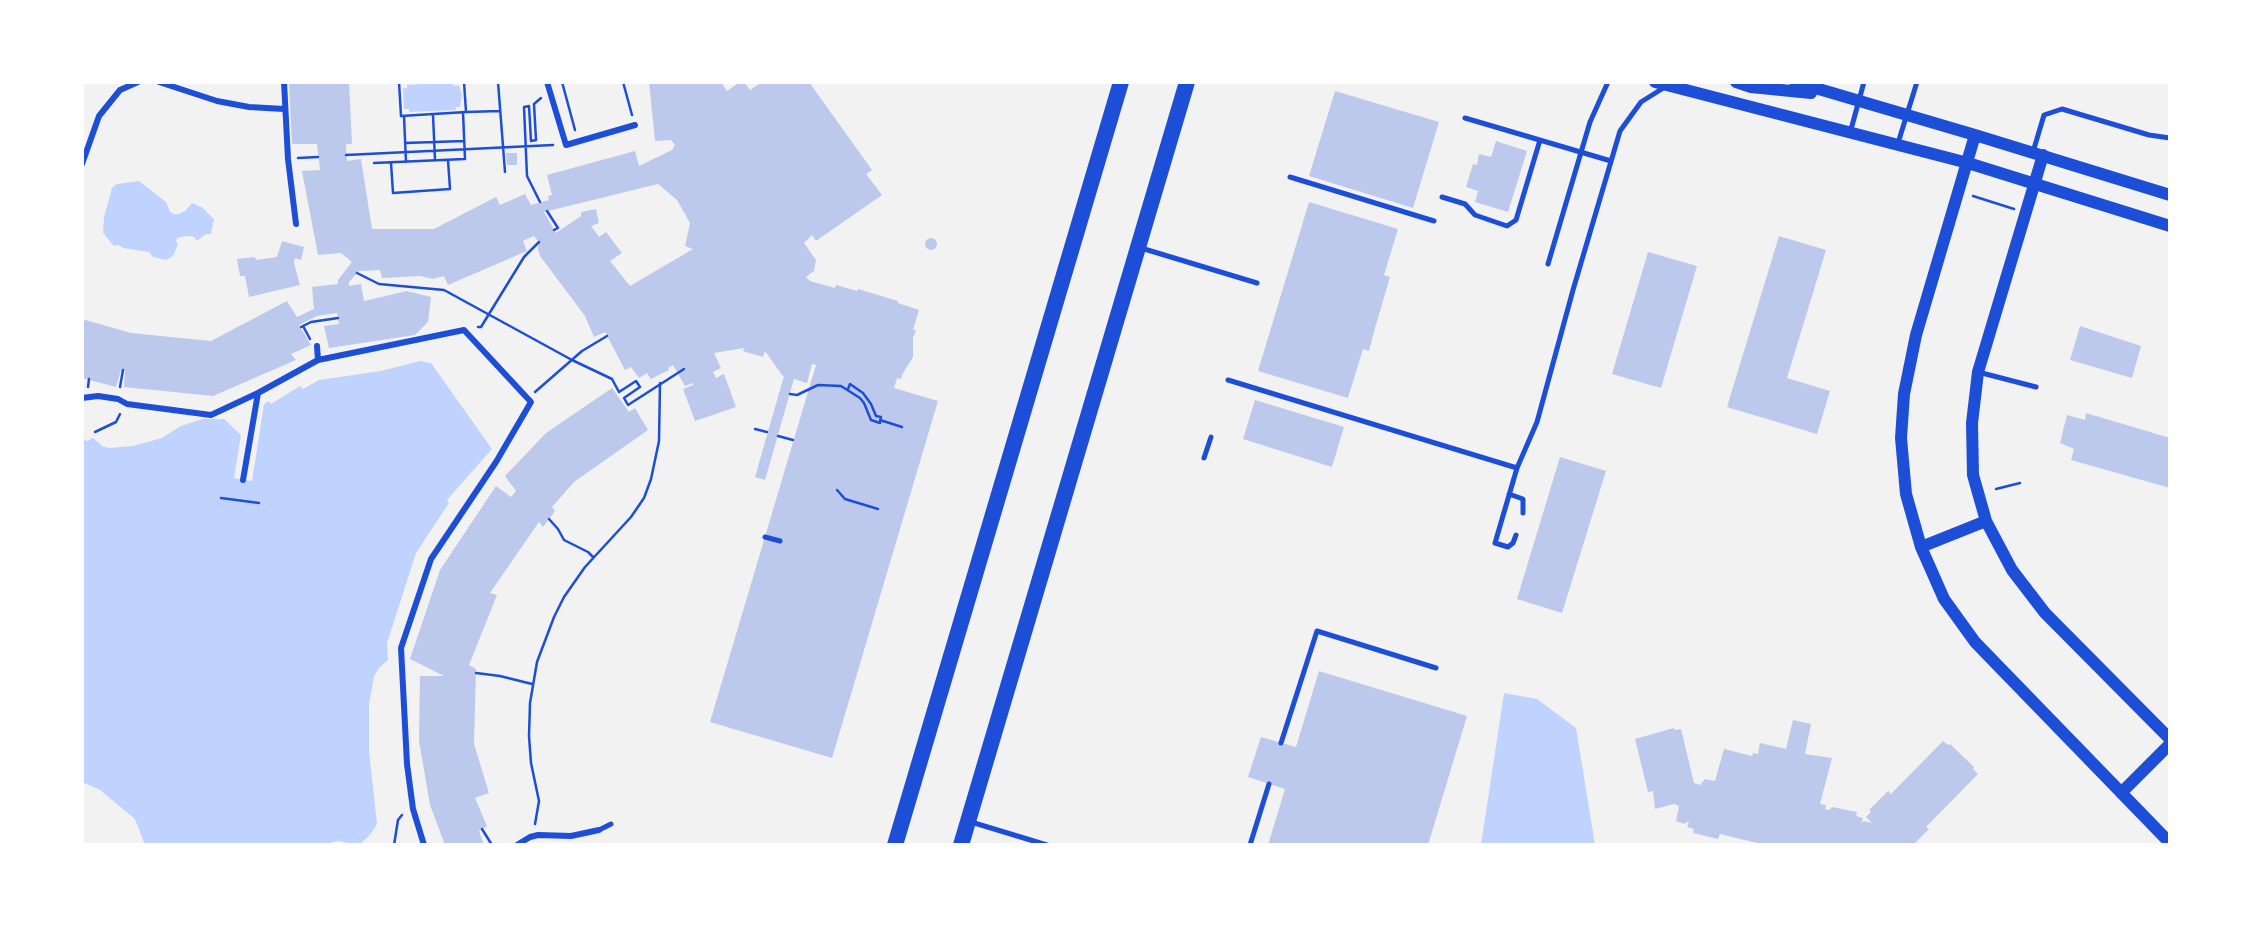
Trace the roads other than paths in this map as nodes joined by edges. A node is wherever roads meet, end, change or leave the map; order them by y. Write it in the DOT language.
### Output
graph roads {
  1 [pos="138,82"];
  2 [pos="159,82"];
  3 [pos="284,82"];
  4 [pos="1121,82"];
  5 [pos="1186,82"];
  6 [pos="1608,82"];
  7 [pos="1736,82"];
  8 [pos="1795,82"];
  9 [pos="1864,82"];
  10 [pos="1917,82"];
  11 [pos="547,84"];
  12 [pos="1661,84"];
  13 [pos="1846,97"];
  14 [pos="1860,100"];
  15 [pos="284,110"];
  16 [pos="1907,115"];
  17 [pos="1465,118"];
  18 [pos="635,125"];
  19 [pos="1850,133"];
  20 [pos="1975,135"];
  21 [pos="2170,138"];
  22 [pos="1539,140"];
  23 [pos="1897,145"];
  24 [pos="1581,152"];
  25 [pos="2038,154"];
  26 [pos="1611,161"];
  27 [pos="1968,163"];
  28 [pos="82,164"];
  29 [pos="1290,177"];
  30 [pos="2035,183"];
  31 [pos="2170,195"];
  32 [pos="1442,197"];
  33 [pos="1434,221"];
  34 [pos="296,224"];
  35 [pos="2170,226"];
  36 [pos="1138,248"];
  37 [pos="1548,264"];
  38 [pos="1257,283"];
  39 [pos="317,346"];
  40 [pos="318,360"];
  41 [pos="1978,372"];
  42 [pos="1228,380"];
  43 [pos="2036,387"];
  44 [pos="258,393"];
  45 [pos="82,398"];
  46 [pos="1211,437"];
  47 [pos="1204,458"];
  48 [pos="1517,468"];
  49 [pos="243,480"];
  50 [pos="1509,494"];
  51 [pos="1523,513"];
  52 [pos="1986,521"];
  53 [pos="1516,535"];
  54 [pos="765,537"];
  55 [pos="780,541"];
  56 [pos="1921,547"];
  57 [pos="1436,668"];
  58 [pos="2170,741"];
  59 [pos="1281,743"];
  60 [pos="1269,784"];
  61 [pos="2121,793"];
  62 [pos="968,821"];
  63 [pos="611,824"];
  64 [pos="599,830"];
  65 [pos="2170,844"];
  66 [pos="424,845"];
  67 [pos="516,845"];
  68 [pos="895,845"];
  69 [pos="961,845"];
  70 [pos="1048,845"];
  71 [pos="1250,845"];
  1 -- 28 [label="street"];
  2 -- 15 [label="street"];
  3 -- 15 [label="street"];
  4 -- 68 [label="main road"];
  5 -- 36 [label="main road"];
  6 -- 24 [label="lane"];
  7 -- 13 [label="street"];
  8 -- 13 [label="street"];
  9 -- 14 [label="lane"];
  10 -- 16 [label="lane"];
  11 -- 18 [label="street"];
  12 -- 19 [label="street"];
  12 -- 26 [label="lane"];
  13 -- 14 [label="street"];
  14 -- 16 [label="street"];
  14 -- 19 [label="lane"];
  15 -- 34 [label="street"];
  16 -- 20 [label="street"];
  16 -- 23 [label="lane"];
  17 -- 22 [label="lane"];
  19 -- 23 [label="street"];
  20 -- 25 [label="street"];
  20 -- 27 [label="street"];
  21 -- 25 [label="lane"];
  22 -- 24 [label="lane"];
  22 -- 32 [label="lane"];
  23 -- 27 [label="street"];
  24 -- 26 [label="lane"];
  24 -- 37 [label="lane"];
  25 -- 30 [label="street"];
  25 -- 31 [label="street"];
  26 -- 48 [label="lane"];
  27 -- 30 [label="street"];
  27 -- 56 [label="street"];
  29 -- 33 [label="lane"];
  30 -- 35 [label="street"];
  30 -- 41 [label="street"];
  36 -- 38 [label="lane"];
  36 -- 62 [label="main road"];
  39 -- 40 [label="street"];
  40 -- 44 [label="street"];
  40 -- 66 [label="street"];
  41 -- 43 [label="lane"];
  41 -- 52 [label="street"];
  42 -- 48 [label="lane"];
  44 -- 45 [label="street"];
  44 -- 49 [label="street"];
  46 -- 47 [label="lane"];
  48 -- 50 [label="lane"];
  50 -- 51 [label="lane"];
  50 -- 53 [label="lane"];
  52 -- 56 [label="street"];
  52 -- 58 [label="street"];
  54 -- 55 [label="lane"];
  56 -- 61 [label="street"];
  57 -- 59 [label="lane"];
  58 -- 61 [label="street"];
  60 -- 71 [label="lane"];
  61 -- 65 [label="street"];
  62 -- 69 [label="main road"];
  62 -- 70 [label="lane"];
  63 -- 64 [label="lane"];
  64 -- 67 [label="street"];
}
